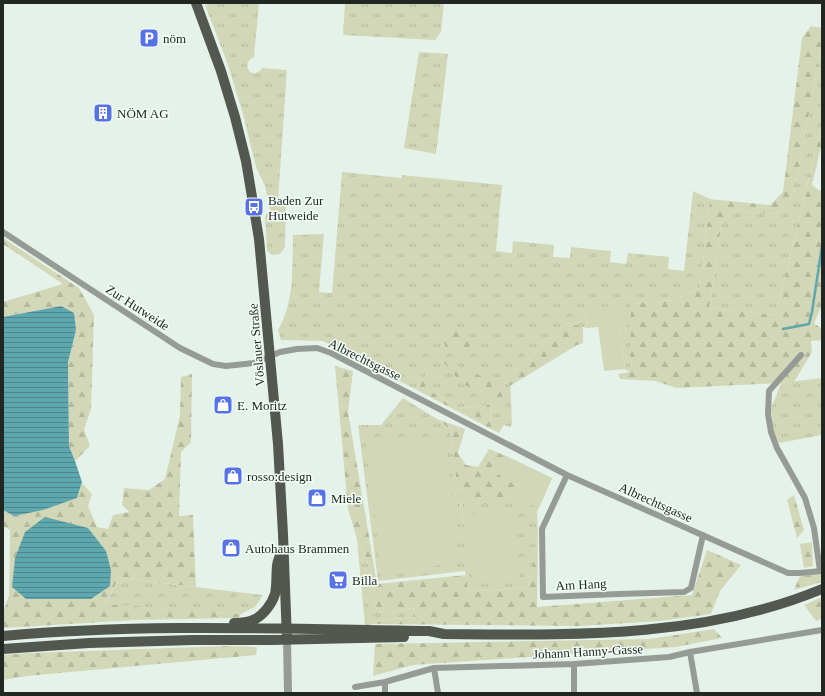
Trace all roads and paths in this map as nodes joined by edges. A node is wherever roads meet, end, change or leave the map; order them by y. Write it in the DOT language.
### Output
graph roads {
  1 [pos="196,3"];
  2 [pos="3,232"];
  3 [pos="802,355"];
  4 [pos="270,357"];
  5 [pos="567,475"];
  6 [pos="703,535"];
  7 [pos="283,547"];
  8 [pos="821,571"];
  9 [pos="822,589"];
  10 [pos="184,628"];
  11 [pos="286,629"];
  12 [pos="822,630"];
  13 [pos="444,634"];
  14 [pos="3,636"];
  15 [pos="287,640"];
  16 [pos="3,649"];
  17 [pos="690,652"];
  18 [pos="574,664"];
  19 [pos="434,668"];
  20 [pos="384,682"];
  21 [pos="355,687"];
  22 [pos="288,693"];
  23 [pos="385,693"];
  24 [pos="438,693"];
  25 [pos="574,693"];
  26 [pos="697,693"];
  1 -- 4 [label="main road, Vöslauer Straße"];
  2 -- 4 [label="street, Zur Hutweide"];
  3 -- 8 [label="street, Albrechtsgasse"];
  4 -- 5 [label="street, Albrechtsgasse"];
  4 -- 7 [label="main road, Vöslauer Straße"];
  5 -- 6 [label="street, Albrechtsgasse"];
  5 -- 6 [label="street, Am Hang"];
  6 -- 8 [label="street, Albrechtsgasse"];
  7 -- 10 [label="main road"];
  7 -- 11 [label="main road, Vöslauer Straße"];
  9 -- 13 [label="main road"];
  10 -- 11 [label="main road"];
  10 -- 14 [label="main road"];
  11 -- 13 [label="main road"];
  11 -- 15 [label="main road, Vöslauer Straße"];
  12 -- 17 [label="street, Johann Hanny-Gasse"];
  13 -- 15 [label="main road"];
  15 -- 16 [label="main road"];
  15 -- 22 [label="street, Vöslauer Straße"];
  17 -- 18 [label="street, Johann Hanny-Gasse"];
  17 -- 26 [label="street"];
  18 -- 19 [label="street, Johann Hanny-Gasse"];
  18 -- 25 [label="street"];
  19 -- 20 [label="street, Johann Hanny-Gasse"];
  19 -- 24 [label="street"];
  20 -- 21 [label="street, Johann Hanny-Gasse"];
  20 -- 23 [label="street"];
}
